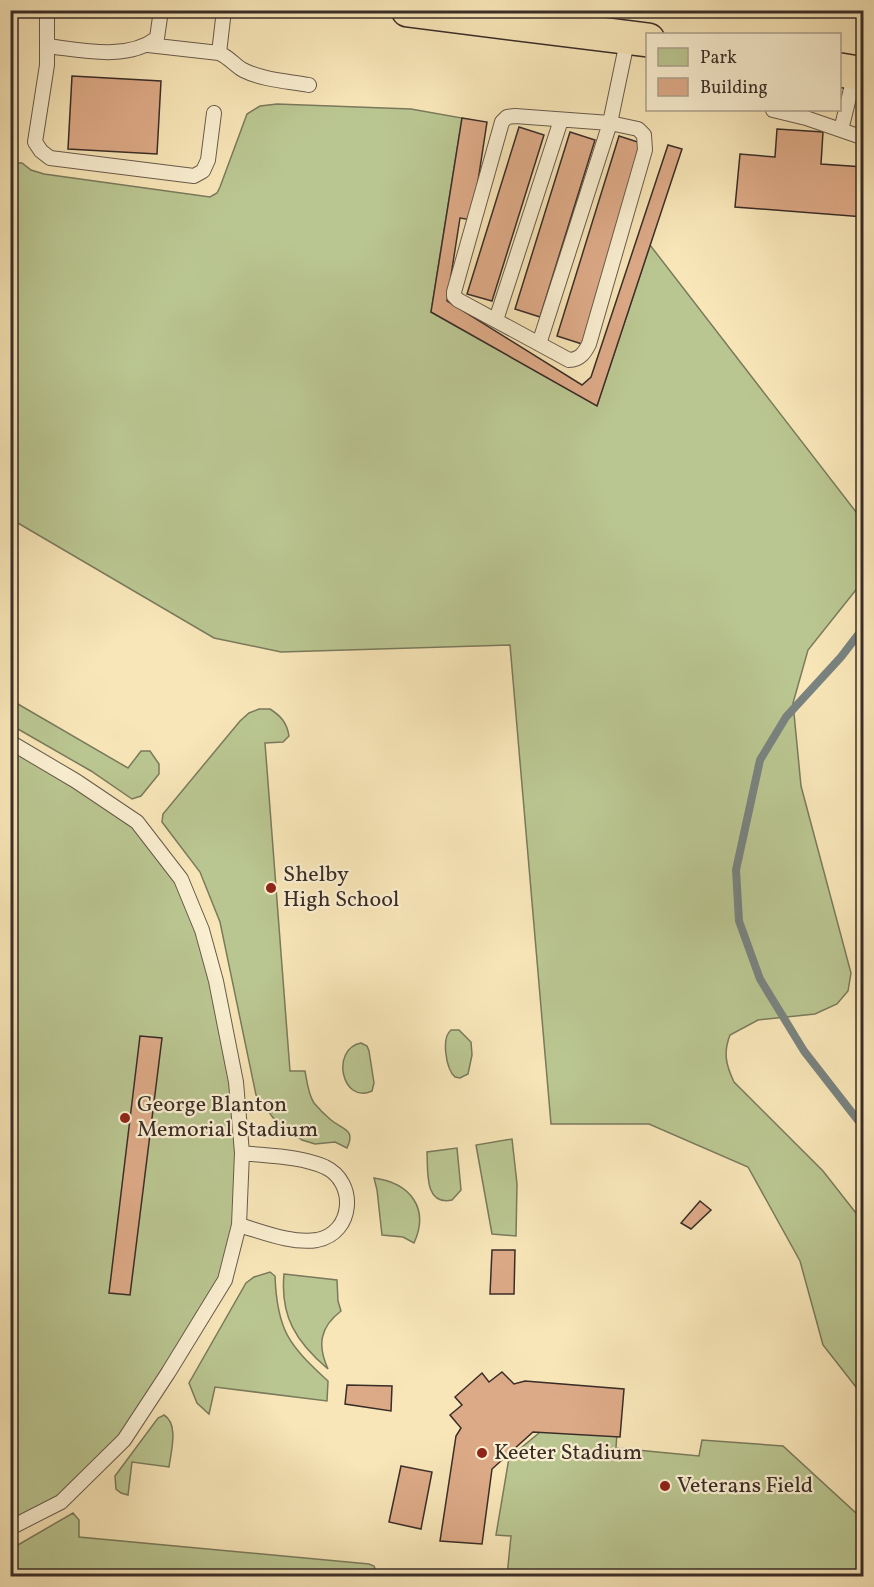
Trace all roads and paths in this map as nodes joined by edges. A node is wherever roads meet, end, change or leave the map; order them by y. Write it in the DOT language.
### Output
graph roads {
  1 [pos="47,10"];
  2 [pos="161,10"];
  3 [pos="224,10"];
  4 [pos="408,10"];
  5 [pos="638,38"];
  6 [pos="148,45"];
  7 [pos="47,46"];
  8 [pos="219,53"];
  9 [pos="853,72"];
  10 [pos="309,85"];
  11 [pos="776,111"];
  12 [pos="214,113"];
  13 [pos="561,120"];
  14 [pos="610,123"];
  15 [pos="841,130"];
  16 [pos="864,138"];
  17 [pos="496,320"];
  18 [pos="539,344"];
  19 [pos="10,742"];
  20 [pos="242,1153"];
  21 [pos="239,1226"];
  22 [pos="10,1528"];
  1 -- 7 [label="lane"];
  2 -- 6 [label="lane"];
  3 -- 8 [label="lane"];
  4 -- 5 [label="highway"];
  5 -- 14 [label="lane"];
  6 -- 7 [label="lane"];
  6 -- 8 [label="lane"];
  7 -- 12 [label="lane"];
  8 -- 10 [label="lane"];
  9 -- 15 [label="lane"];
  11 -- 15 [label="lane"];
  13 -- 14 [label="lane"];
  13 -- 17 [label="lane"];
  13 -- 17 [label="lane"];
  14 -- 18 [label="lane"];
  14 -- 18 [label="lane"];
  15 -- 16 [label="lane"];
  17 -- 18 [label="lane"];
  19 -- 20 [label="lane"];
  20 -- 21 [label="lane"];
  20 -- 21 [label="lane"];
  21 -- 22 [label="lane"];
}
